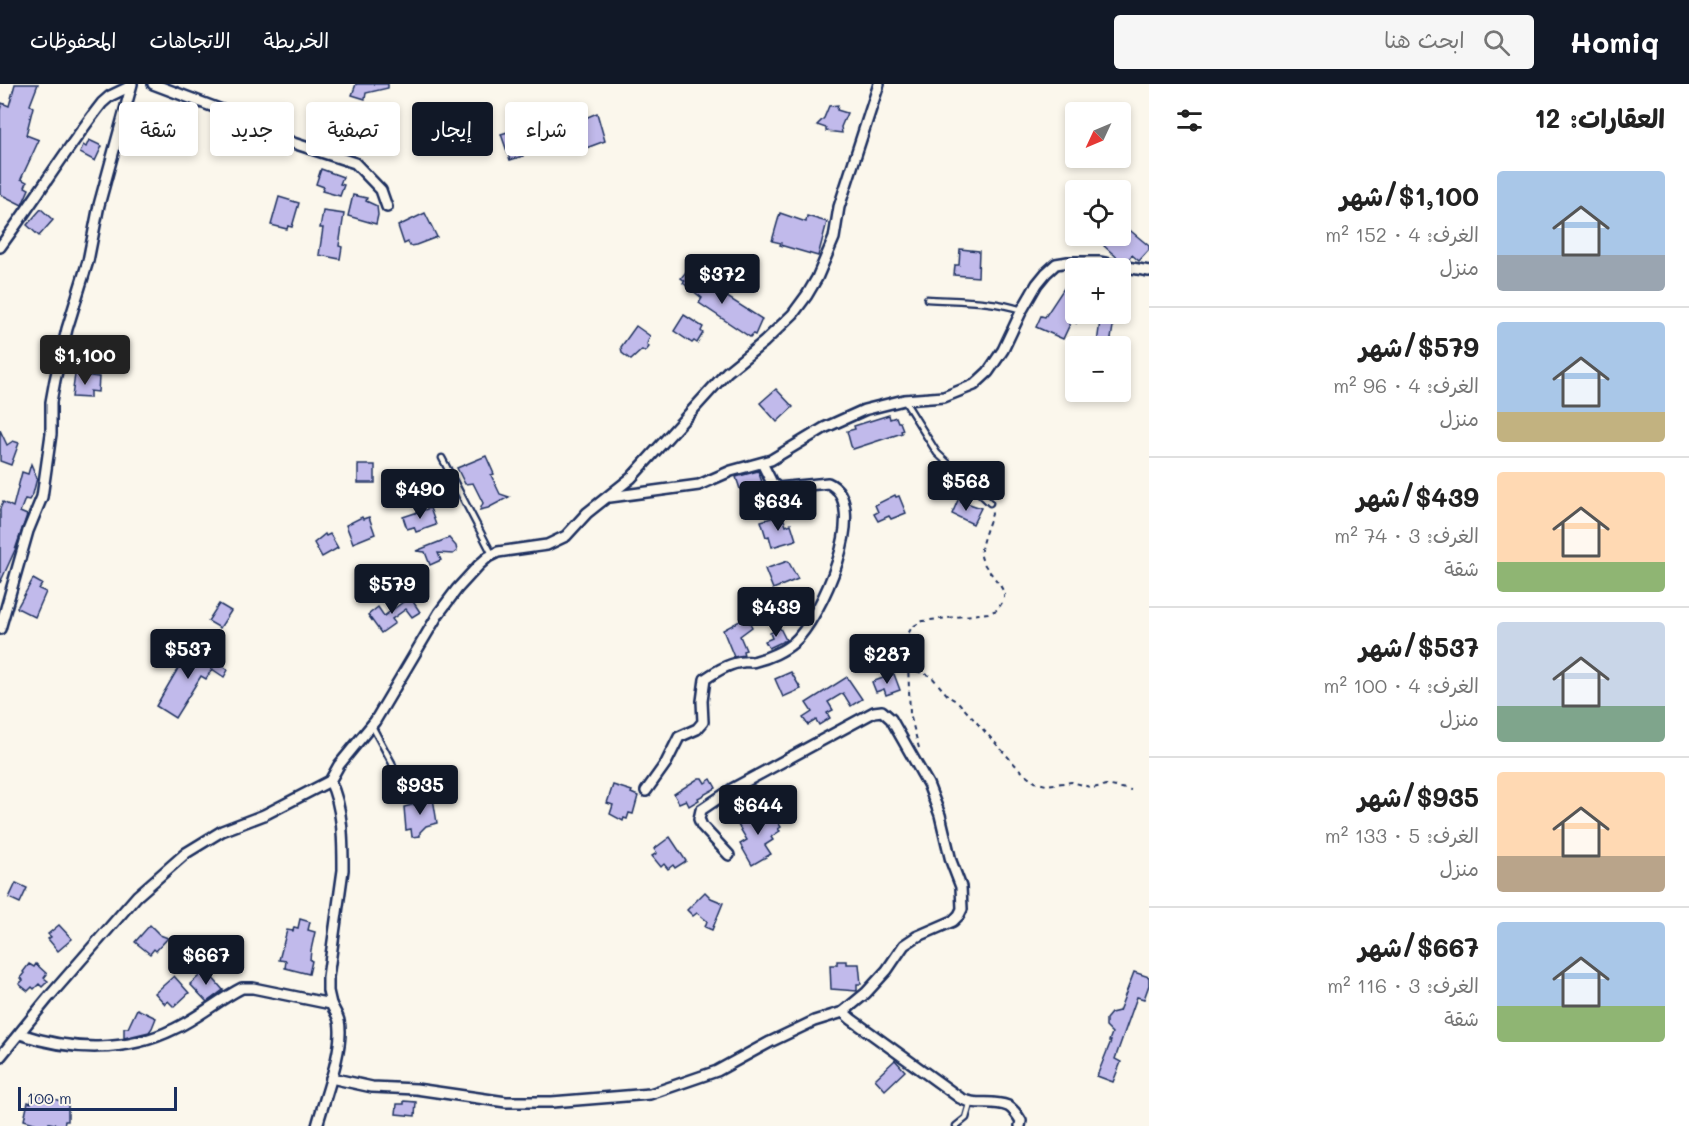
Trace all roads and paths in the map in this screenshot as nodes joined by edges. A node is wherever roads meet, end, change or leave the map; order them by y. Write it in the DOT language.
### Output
graph roads {
  1 [pos="153,84"];
  2 [pos="879,84"];
  3 [pos="132,85"];
  4 [pos="387,207"];
  5 [pos="0,247"];
  6 [pos="1149,271"];
  7 [pos="927,299"];
  8 [pos="1022,310"];
  9 [pos="904,400"];
  10 [pos="442,458"];
  11 [pos="762,463"];
  12 [pos="609,497"];
  13 [pos="990,503"];
  14 [pos="493,555"];
  15 [pos="0,629"];
  16 [pos="908,668"];
  17 [pos="371,725"];
  18 [pos="916,763"];
  19 [pos="330,781"];
  20 [pos="400,789"];
  21 [pos="1131,789"];
  22 [pos="646,791"];
  23 [pos="729,855"];
  24 [pos="331,1004"];
  25 [pos="843,1012"];
  26 [pos="20,1034"];
  27 [pos="0,1057"];
  28 [pos="331,1078"];
  29 [pos="970,1104"];
  30 [pos="317,1126"];
  31 [pos="956,1126"];
  32 [pos="1020,1126"];
  1 -- 4 [label="street"];
  2 -- 12 [label="street"];
  3 -- 5 [label="street"];
  3 -- 15 [label="street"];
  6 -- 8 [label="street"];
  7 -- 8 [label="lane"];
  8 -- 9 [label="street"];
  9 -- 11 [label="street"];
  9 -- 13 [label="lane"];
  10 -- 14 [label="lane"];
  11 -- 12 [label="street"];
  11 -- 22 [label="street"];
  12 -- 14 [label="street"];
  13 -- 16 [label="path"];
  14 -- 17 [label="street"];
  16 -- 18 [label="path"];
  16 -- 21 [label="path"];
  17 -- 19 [label="street"];
  17 -- 20 [label="lane"];
  18 -- 23 [label="street"];
  18 -- 25 [label="street"];
  19 -- 24 [label="street"];
  19 -- 26 [label="street"];
  24 -- 26 [label="street"];
  24 -- 28 [label="street"];
  25 -- 28 [label="street"];
  25 -- 29 [label="street"];
  26 -- 27 [label="street"];
  28 -- 30 [label="street"];
  29 -- 31 [label="lane"];
  29 -- 32 [label="street"];
}
